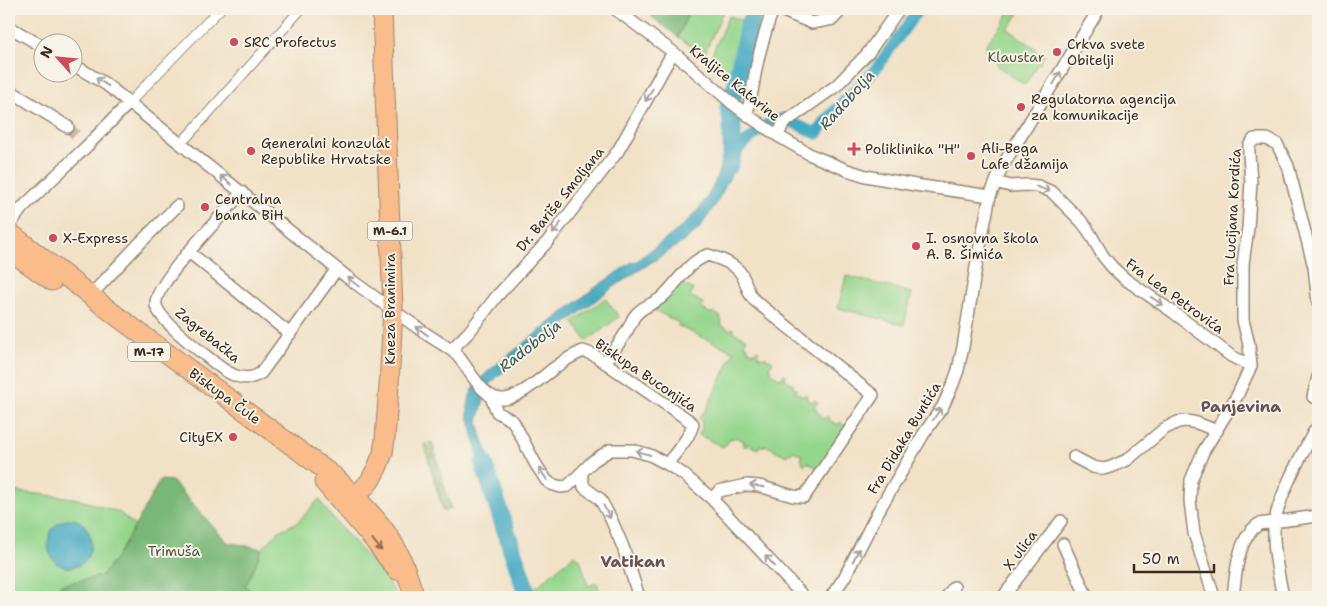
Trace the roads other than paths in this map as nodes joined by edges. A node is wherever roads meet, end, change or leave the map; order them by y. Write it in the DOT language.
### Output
graph roads {
  1 [pos="220,9"];
  2 [pos="301,9"];
  3 [pos="382,9"];
  4 [pos="615,9"];
  5 [pos="772,9"];
  6 [pos="778,9"];
  7 [pos="842,9"];
  8 [pos="899,9"];
  9 [pos="1099,9"];
  10 [pos="9,26"];
  11 [pos="32,40"];
  12 [pos="673,52"];
  13 [pos="82,70"];
  14 [pos="9,90"];
  15 [pos="129,103"];
  16 [pos="742,111"];
  17 [pos="68,126"];
  18 [pos="776,135"];
  19 [pos="186,138"];
  20 [pos="996,182"];
  21 [pos="242,192"];
  22 [pos="990,196"];
  23 [pos="177,206"];
  24 [pos="22,208"];
  25 [pos="9,213"];
  26 [pos="9,226"];
  27 [pos="9,232"];
  28 [pos="9,250"];
  29 [pos="189,252"];
  30 [pos="338,269"];
  31 [pos="90,296"];
  32 [pos="1318,303"];
  33 [pos="393,310"];
  34 [pos="290,334"];
  35 [pos="451,350"];
  36 [pos="605,363"];
  37 [pos="1251,366"];
  38 [pos="1318,377"];
  39 [pos="491,397"];
  40 [pos="1313,397"];
  41 [pos="1318,427"];
  42 [pos="1217,431"];
  43 [pos="1074,457"];
  44 [pos="667,464"];
  45 [pos="581,473"];
  46 [pos="712,499"];
  47 [pos="351,502"];
  48 [pos="1318,516"];
  49 [pos="1061,521"];
  50 [pos="1274,522"];
  51 [pos="1063,544"];
  52 [pos="954,587"];
  53 [pos="413,592"];
  54 [pos="639,597"];
  55 [pos="804,597"];
  56 [pos="831,597"];
  57 [pos="947,597"];
  58 [pos="1003,597"];
  59 [pos="1086,597"];
  60 [pos="1214,597"];
  61 [pos="1233,597"];
  62 [pos="1283,597"];
  1 -- 15 [label="street"];
  2 -- 19 [label="street"];
  3 -- 33 [label="main road, Kneza Branimira / M-6.1"];
  4 -- 12 [label="street, Kraljice Katarine"];
  5 -- 16 [label="street"];
  6 -- 7 [label="street"];
  8 -- 18 [label="street"];
  20 -- 9 [label="street, Fra Didaka Buntića, one-way"];
  10 -- 11 [label="street"];
  12 -- 16 [label="street, Kraljice Katarine"];
  12 -- 35 [label="street, Dr. Bariše Smoljana, one-way"];
  15 -- 13 [label="street, one-way"];
  14 -- 17 [label="street"];
  21 -- 15 [label="street, one-way"];
  15 -- 24 [label="street"];
  16 -- 18 [label="street, Kraljice Katarine"];
  18 -- 22 [label="street, Kraljice Katarine"];
  20 -- 22 [label="street, Fra Didaka Buntića"];
  20 -- 37 [label="street, Fra Lea Petrovića, one-way"];
  21 -- 29 [label="street, Zagrebačka"];
  21 -- 30 [label="street"];
  56 -- 22 [label="street, Fra Didaka Buntića, one-way"];
  23 -- 31 [label="street"];
  24 -- 25 [label="street"];
  24 -- 26 [label="street"];
  27 -- 31 [label="main road, Biskupa Čule / M-17"];
  28 -- 47 [label="main road, Biskupa Čule / M-17"];
  29 -- 34 [label="street"];
  29 -- 34 [label="street, Zagrebačka"];
  33 -- 30 [label="street, one-way"];
  30 -- 34 [label="street, Zagrebačka"];
  31 -- 47 [label="main road, Biskupa Čule / M-17"];
  32 -- 37 [label="street, Fra Lucijana Kordića"];
  35 -- 33 [label="street, one-way"];
  33 -- 47 [label="main road, Kneza Branimira / M-6.1"];
  35 -- 39 [label="street"];
  36 -- 39 [label="street, Biskupa Buconjića"];
  36 -- 44 [label="street, Biskupa Buconjića"];
  36 -- 46 [label="street, one-way"];
  37 -- 42 [label="street"];
  38 -- 40 [label="street"];
  45 -- 39 [label="street, one-way"];
  41 -- 50 [label="street"];
  42 -- 43 [label="street"];
  42 -- 60 [label="street"];
  44 -- 45 [label="street, one-way"];
  44 -- 46 [label="street"];
  45 -- 54 [label="street, one-way"];
  55 -- 46 [label="street, one-way"];
  47 -- 53 [label="main road, Biskupa Čule"];
  48 -- 50 [label="street"];
  49 -- 58 [label="street, X ulica"];
  50 -- 61 [label="street"];
  50 -- 62 [label="street"];
  51 -- 59 [label="street"];
  52 -- 57 [label="street"];
}
